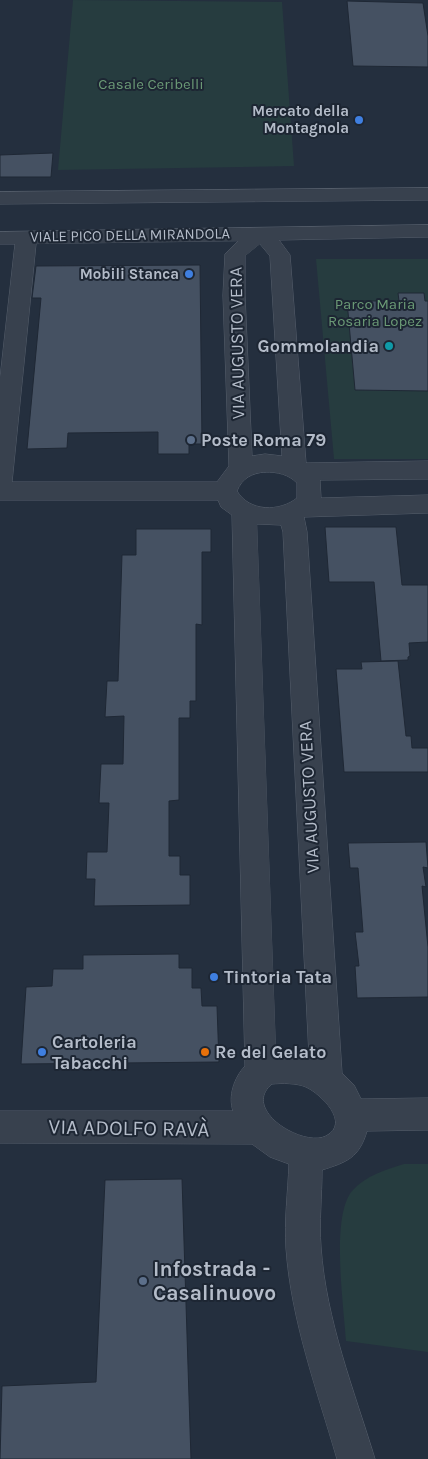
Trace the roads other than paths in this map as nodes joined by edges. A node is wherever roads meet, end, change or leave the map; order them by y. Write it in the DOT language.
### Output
graph roads {
  1 [pos="258,194"];
  2 [pos="428,194"];
  3 [pos="0,198"];
  4 [pos="428,231"];
  5 [pos="261,232"];
  6 [pos="26,237"];
  7 [pos="0,238"];
  8 [pos="241,469"];
  9 [pos="297,470"];
  10 [pos="428,470"];
  11 [pos="0,486"];
  12 [pos="0,490"];
  13 [pos="225,491"];
  14 [pos="428,504"];
  15 [pos="297,510"];
  16 [pos="244,512"];
  17 [pos="262,1072"];
  18 [pos="326,1081"];
  19 [pos="428,1114"];
  20 [pos="352,1115"];
  21 [pos="0,1127"];
  22 [pos="259,1128"];
  23 [pos="306,1154"];
  24 [pos="356,1459"];
  1 -- 2 [label="street"];
  1 -- 3 [label="street"];
  1 -- 5 [label="street"];
  4 -- 5 [label="street, VIALE PICO DELLA MIRANDOLA"];
  5 -- 6 [label="street, VIALE PICO DELLA MIRANDOLA"];
  5 -- 8 [label="street, VIA AUGUSTO VERA"];
  5 -- 9 [label="street"];
  6 -- 7 [label="street, VIALE PICO DELLA MIRANDOLA"];
  6 -- 11 [label="street"];
  8 -- 9 [label="street"];
  8 -- 13 [label="street"];
  9 -- 10 [label="street"];
  9 -- 15 [label="street"];
  12 -- 13 [label="street"];
  13 -- 16 [label="street"];
  14 -- 15 [label="street"];
  15 -- 16 [label="street"];
  15 -- 18 [label="street, VIA AUGUSTO VERA"];
  16 -- 17 [label="street"];
  17 -- 18 [label="street"];
  17 -- 22 [label="street"];
  18 -- 20 [label="street"];
  19 -- 20 [label="street"];
  20 -- 23 [label="street"];
  21 -- 22 [label="street, VIA ADOLFO RAVÀ"];
  22 -- 23 [label="street"];
  23 -- 24 [label="street"];
}
